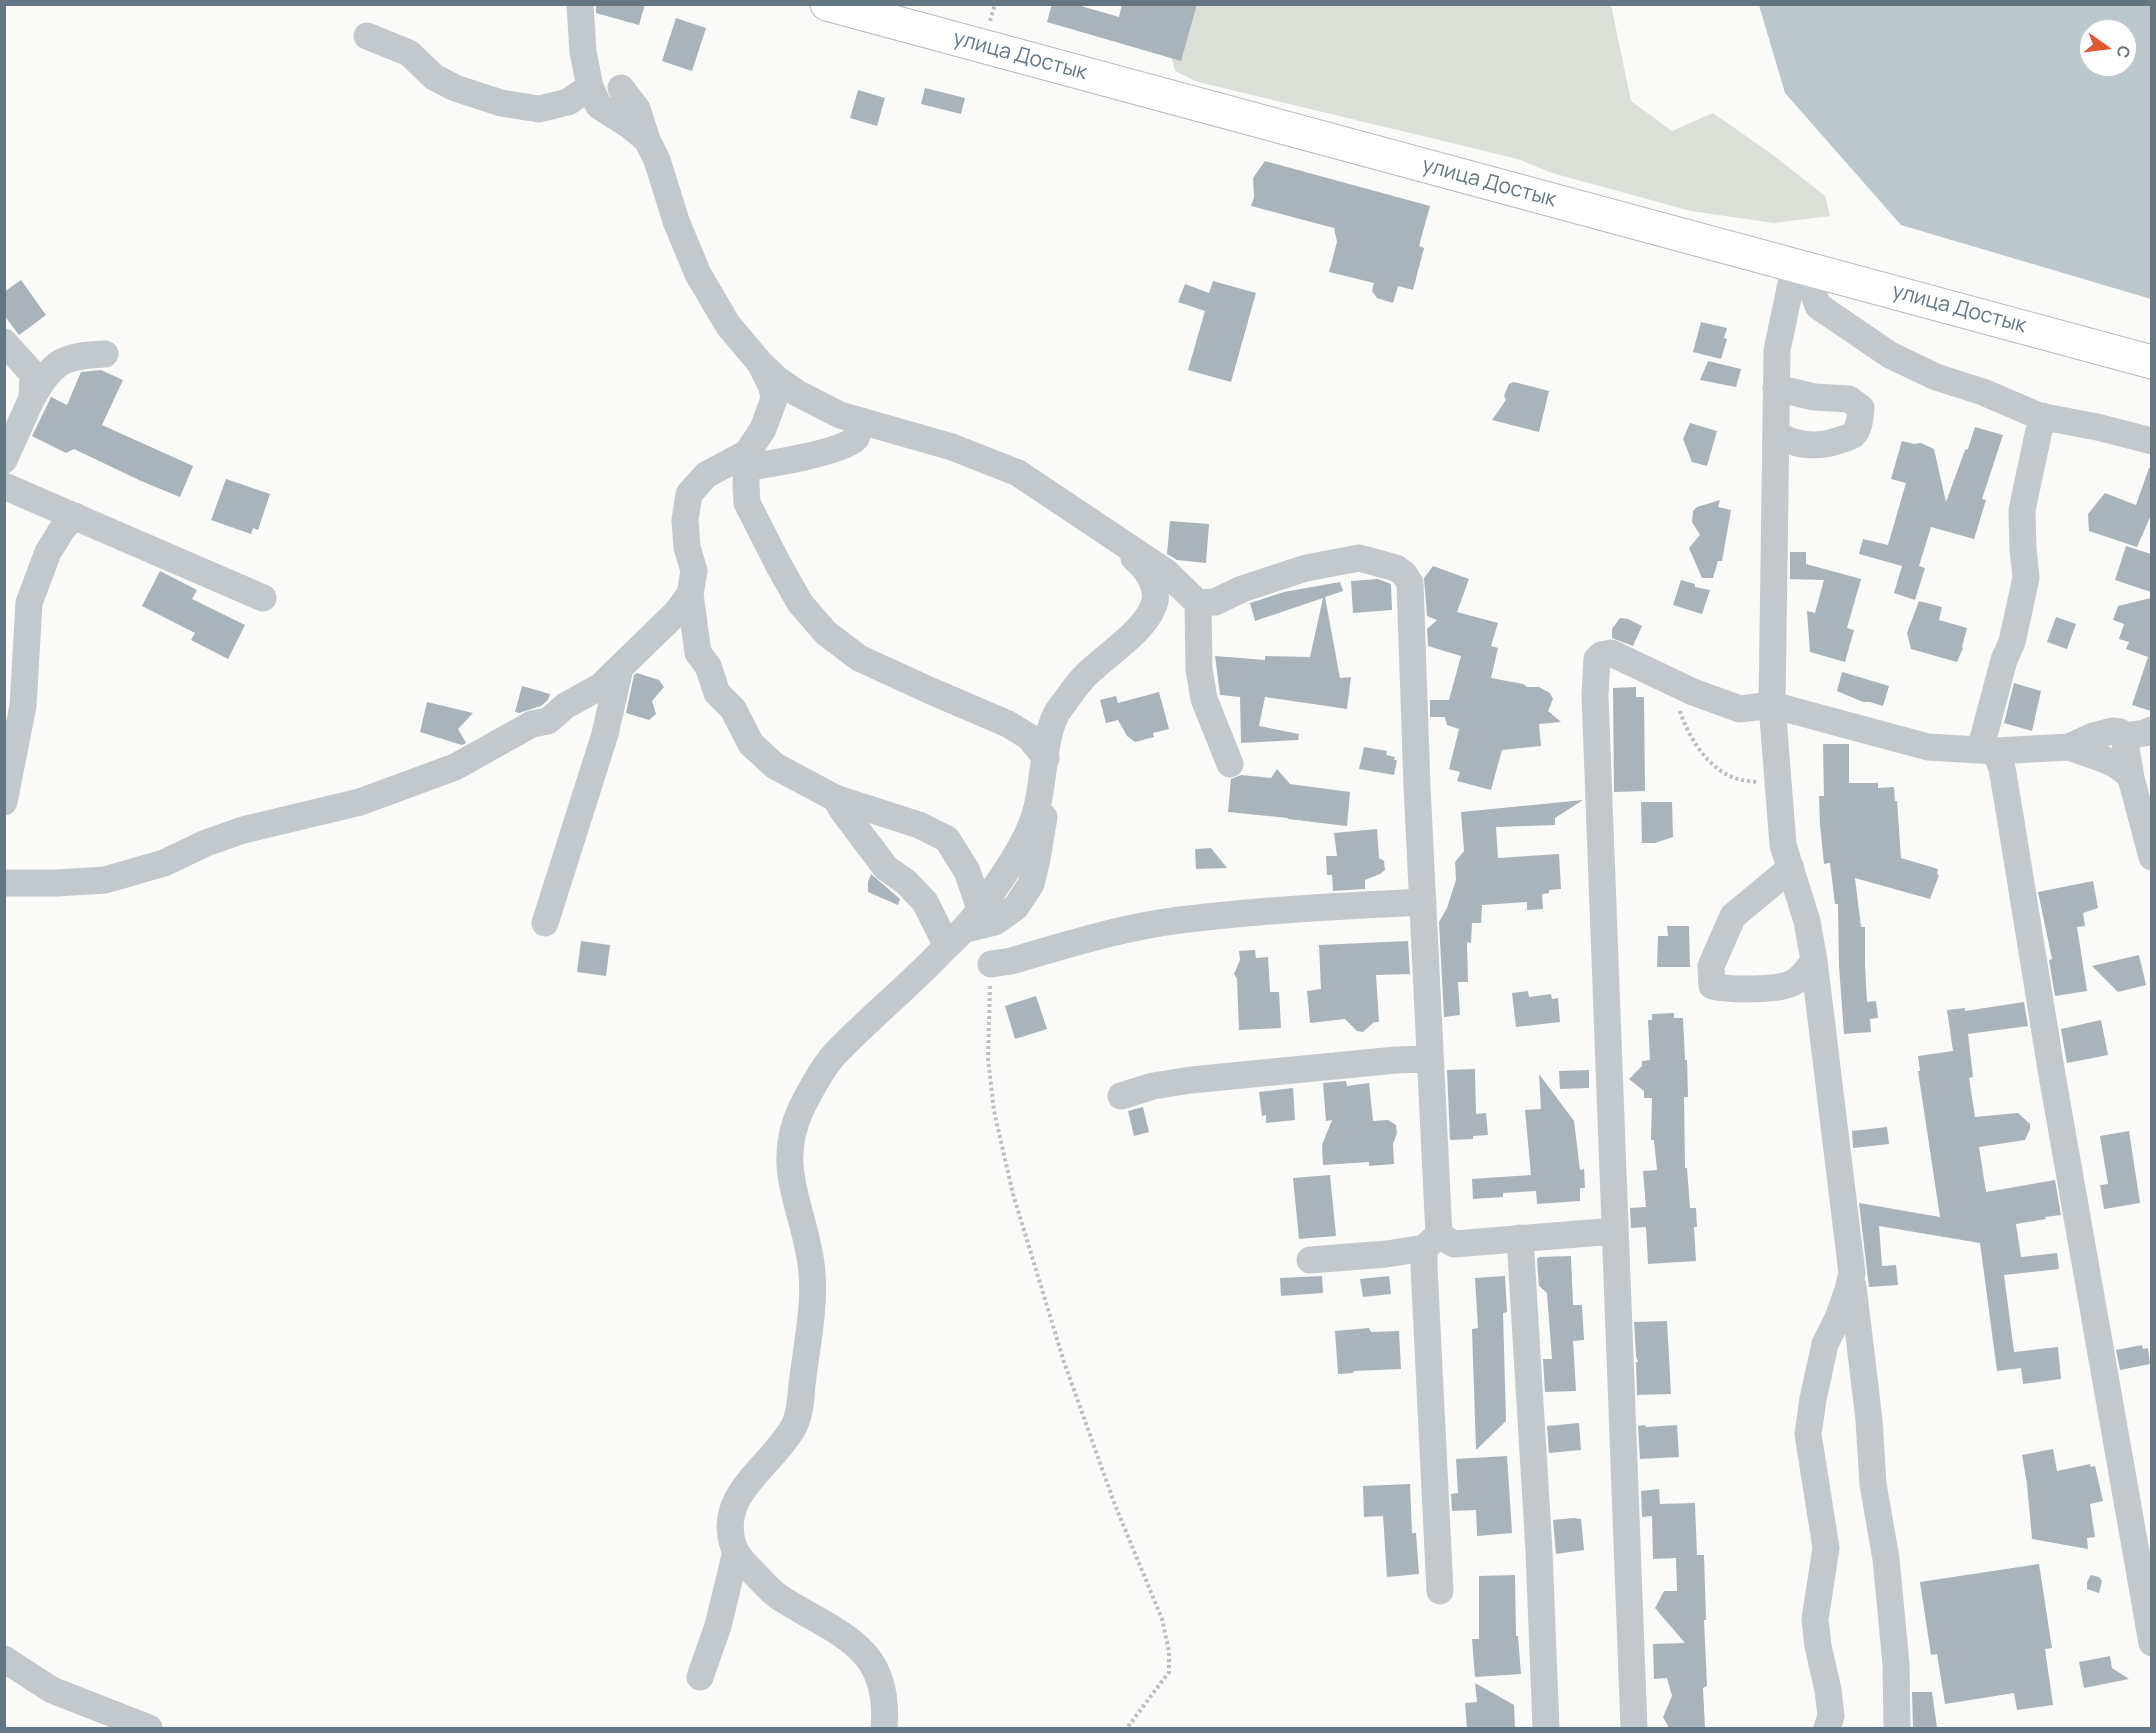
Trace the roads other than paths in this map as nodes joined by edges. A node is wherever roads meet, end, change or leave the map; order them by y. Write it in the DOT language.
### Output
graph roads {
  1 [pos="580,4"];
  2 [pos="827,4"];
  3 [pos="367,36"];
  4 [pos="590,87"];
  5 [pos="621,88"];
  6 [pos="647,140"];
  7 [pos="1798,276"];
  8 [pos="4,342"];
  9 [pos="105,354"];
  10 [pos="2151,362"];
  11 [pos="760,363"];
  12 [pos="33,386"];
  13 [pos="1776,388"];
  14 [pos="2042,416"];
  15 [pos="857,420"];
  16 [pos="1776,434"];
  17 [pos="2151,441"];
  18 [pos="4,460"];
  19 [pos="746,460"];
  20 [pos="4,486"];
  21 [pos="75,516"];
  22 [pos="1165,584"];
  23 [pos="690,594"];
  24 [pos="263,598"];
  25 [pos="1198,603"];
  26 [pos="620,668"];
  27 [pos="1772,705"];
  28 [pos="2151,730"];
  29 [pos="2124,736"];
  30 [pos="2069,747"];
  31 [pos="1987,751"];
  32 [pos="1230,764"];
  33 [pos="8,765"];
  34 [pos="1045,769"];
  35 [pos="2131,778"];
  36 [pos="835,798"];
  37 [pos="4,802"];
  38 [pos="2151,857"];
  39 [pos="1791,868"];
  40 [pos="4,883"];
  41 [pos="1423,902"];
  42 [pos="980,909"];
  43 [pos="545,924"];
  44 [pos="955,938"];
  45 [pos="1814,961"];
  46 [pos="991,964"];
  47 [pos="1430,1059"];
  48 [pos="1121,1096"];
  49 [pos="1615,1230"];
  50 [pos="1520,1238"];
  51 [pos="1431,1242"];
  52 [pos="1310,1260"];
  53 [pos="1852,1273"];
  54 [pos="736,1552"];
  55 [pos="1440,1591"];
  56 [pos="2151,1643"];
  57 [pos="4,1659"];
  58 [pos="700,1677"];
  59 [pos="148,1728"];
  60 [pos="884,1728"];
  61 [pos="1546,1728"];
  62 [pos="1634,1728"];
  63 [pos="1827,1728"];
  64 [pos="1897,1728"];
  1 -- 4 [label="street"];
  2 -- 7 [label="main road, улица Достык"];
  3 -- 4 [label="street"];
  4 -- 6 [label="street"];
  5 -- 6 [label="street"];
  6 -- 11 [label="street"];
  7 -- 10 [label="main road, улица Достык"];
  7 -- 13 [label="street"];
  7 -- 14 [label="street"];
  8 -- 12 [label="street"];
  9 -- 12 [label="street"];
  11 -- 15 [label="street"];
  11 -- 19 [label="street"];
  12 -- 18 [label="street"];
  13 -- 16 [label="street"];
  13 -- 16 [label="street"];
  14 -- 17 [label="street"];
  14 -- 31 [label="street"];
  15 -- 19 [label="street"];
  15 -- 22 [label="street"];
  16 -- 27 [label="street"];
  19 -- 23 [label="street"];
  19 -- 34 [label="street"];
  20 -- 21 [label="street"];
  21 -- 24 [label="street"];
  21 -- 33 [label="street"];
  22 -- 25 [label="street"];
  22 -- 34 [label="street"];
  23 -- 26 [label="street"];
  23 -- 36 [label="street"];
  25 -- 32 [label="street"];
  25 -- 41 [label="street"];
  26 -- 40 [label="street"];
  26 -- 43 [label="street"];
  27 -- 31 [label="street"];
  27 -- 39 [label="street"];
  27 -- 49 [label="street"];
  28 -- 29 [label="street"];
  29 -- 30 [label="street"];
  29 -- 35 [label="street"];
  30 -- 31 [label="street"];
  30 -- 35 [label="street"];
  31 -- 56 [label="street"];
  33 -- 37 [label="street"];
  34 -- 42 [label="street"];
  34 -- 44 [label="street"];
  35 -- 38 [label="street"];
  36 -- 42 [label="street"];
  36 -- 44 [label="street"];
  39 -- 45 [label="street"];
  39 -- 45 [label="street"];
  41 -- 46 [label="street"];
  41 -- 47 [label="street"];
  42 -- 44 [label="street"];
  44 -- 54 [label="street"];
  45 -- 53 [label="street"];
  47 -- 48 [label="street"];
  47 -- 51 [label="street"];
  49 -- 50 [label="street"];
  49 -- 62 [label="street"];
  50 -- 51 [label="street"];
  50 -- 61 [label="street"];
  51 -- 52 [label="street"];
  51 -- 55 [label="street"];
  53 -- 63 [label="street"];
  53 -- 64 [label="street"];
  54 -- 58 [label="street"];
  54 -- 60 [label="street"];
  57 -- 59 [label="street"];
}
